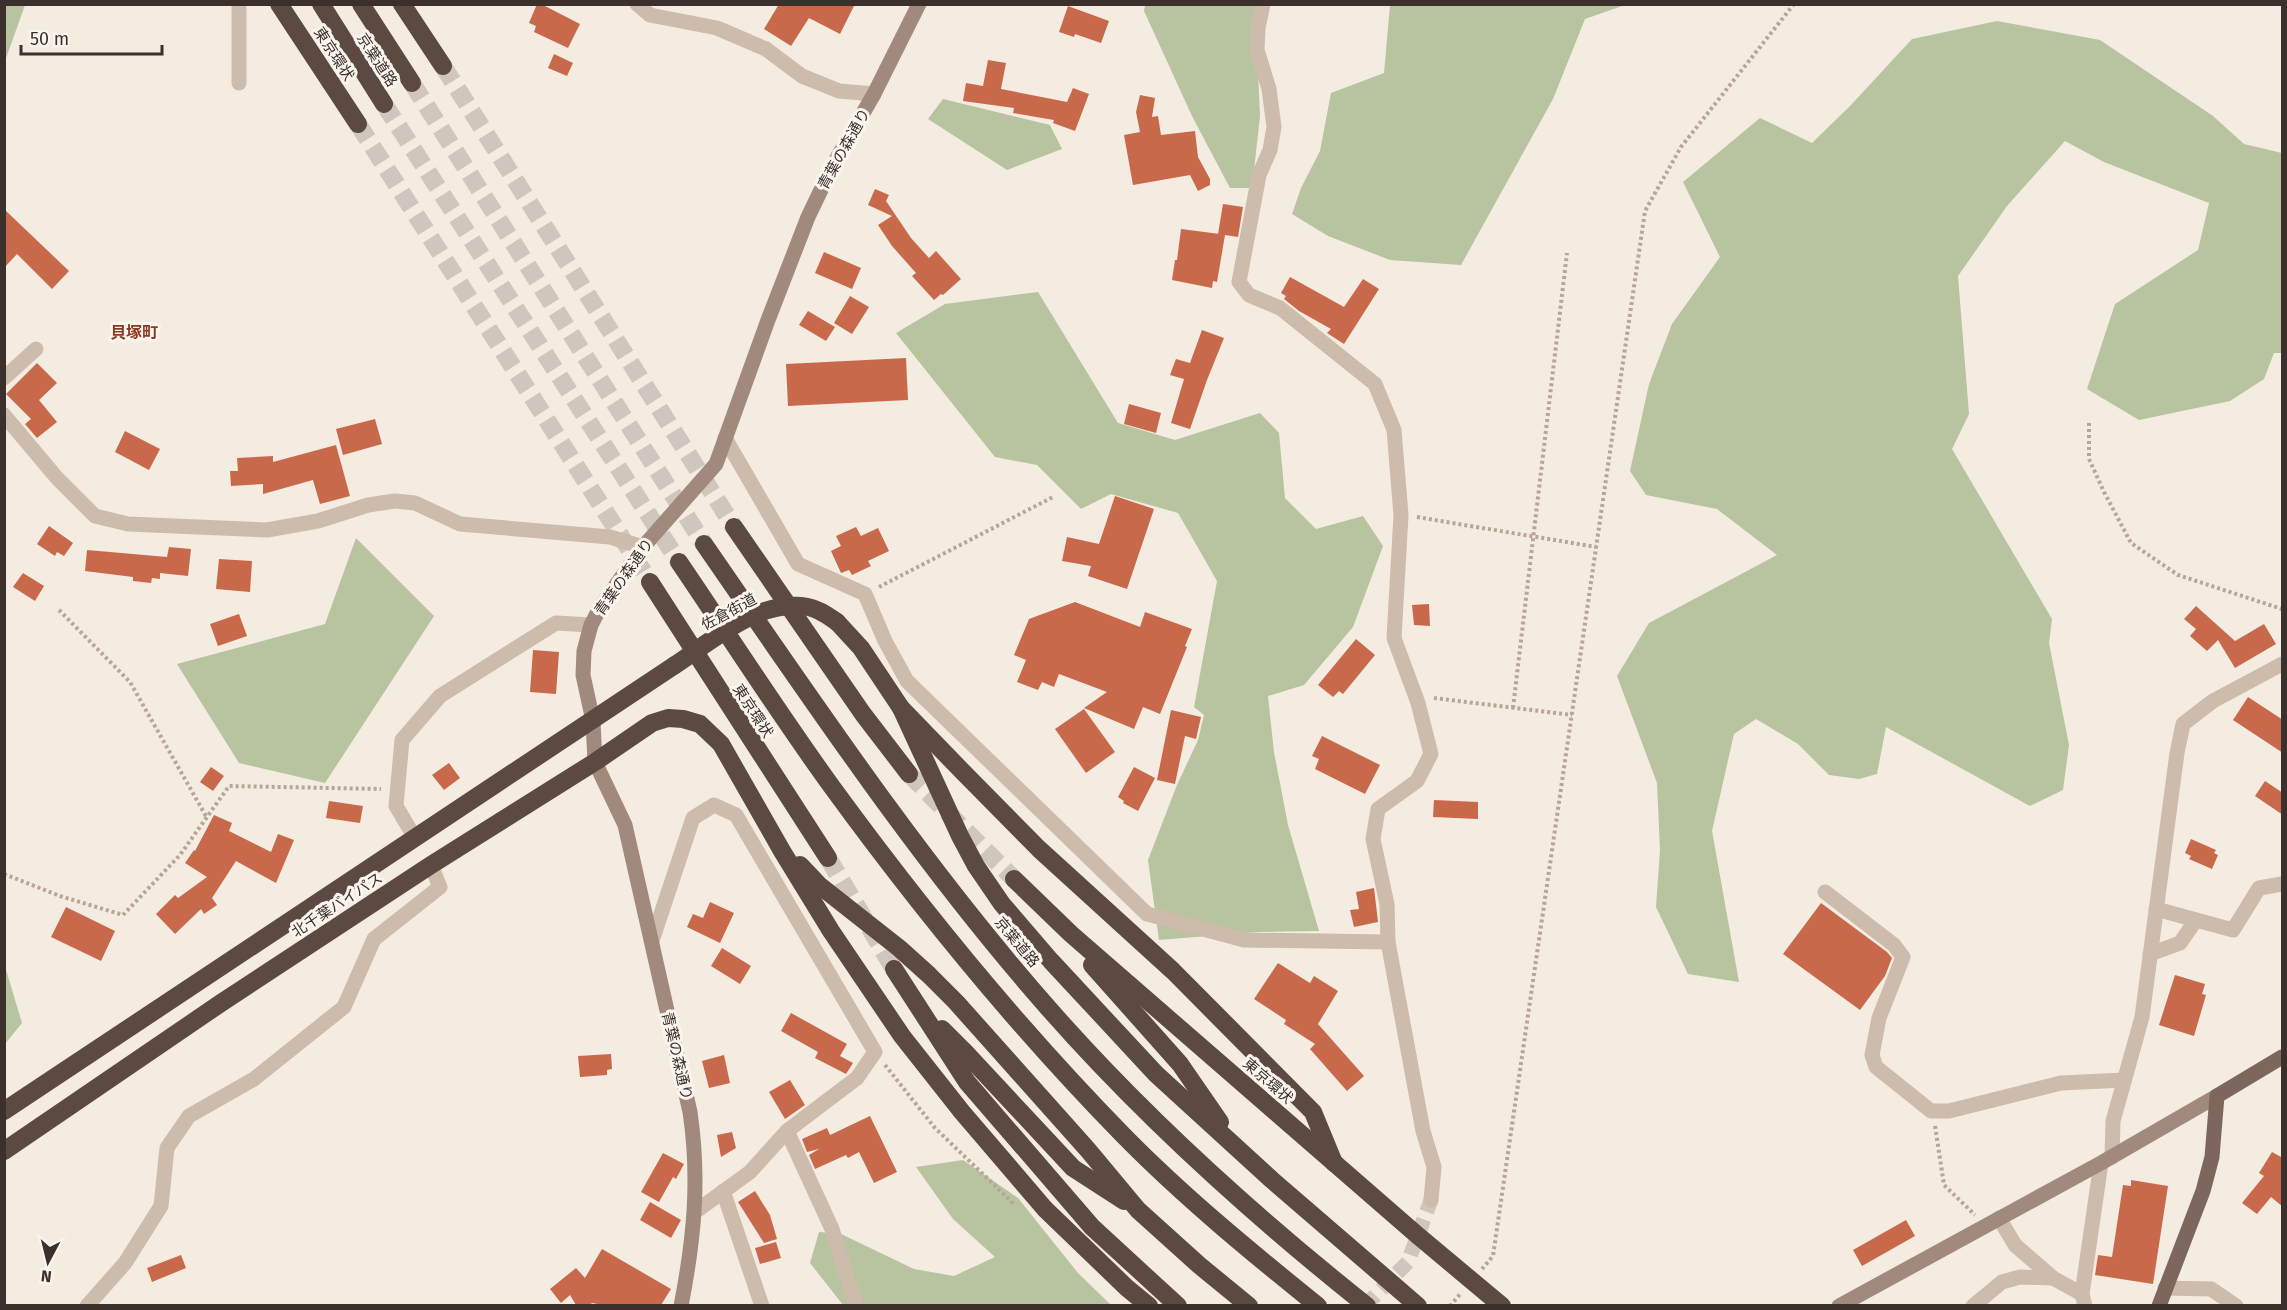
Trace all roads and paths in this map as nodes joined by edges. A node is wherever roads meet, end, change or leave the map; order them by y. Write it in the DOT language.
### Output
graph roads {
  1 [pos="239,4"];
  2 [pos="279,4"];
  3 [pos="321,4"];
  4 [pos="361,4"];
  5 [pos="402,4"];
  6 [pos="637,4"];
  7 [pos="919,4"];
  8 [pos="1263,4"];
  9 [pos="1794,4"];
  10 [pos="442,66"];
  11 [pos="239,83"];
  12 [pos="412,83"];
  13 [pos="874,94"];
  14 [pos="384,104"];
  15 [pos="358,124"];
  16 [pos="1567,253"];
  17 [pos="36,349"];
  18 [pos="4,378"];
  19 [pos="4,415"];
  20 [pos="2089,423"];
  21 [pos="724,438"];
  22 [pos="1053,497"];
  23 [pos="1401,515"];
  24 [pos="734,527"];
  25 [pos="1532,537"];
  26 [pos="704,544"];
  27 [pos="643,547"];
  28 [pos="1596,547"];
  29 [pos="679,562"];
  30 [pos="650,582"];
  31 [pos="865,594"];
  32 [pos="59,609"];
  33 [pos="2283,609"];
  34 [pos="591,625"];
  35 [pos="2283,664"];
  36 [pos="675,665"];
  37 [pos="1415,695"];
  38 [pos="901,708"];
  39 [pos="1513,708"];
  40 [pos="1572,715"];
  41 [pos="593,721"];
  42 [pos="595,762"];
  43 [pos="909,774"];
  44 [pos="397,789"];
  45 [pos="207,818"];
  46 [pos="415,838"];
  47 [pos="782,851"];
  48 [pos="828,858"];
  49 [pos="431,865"];
  50 [pos="4,874"];
  51 [pos="1014,879"];
  52 [pos="2283,884"];
  53 [pos="1825,892"];
  54 [pos="2156,909"];
  55 [pos="2196,920"];
  56 [pos="1071,934"];
  57 [pos="652,941"];
  58 [pos="1388,942"];
  59 [pos="2150,954"];
  60 [pos="894,969"];
  61 [pos="922,1011"];
  62 [pos="875,1052"];
  63 [pos="2283,1057"];
  64 [pos="2124,1080"];
  65 [pos="2217,1096"];
  66 [pos="4,1111"];
  67 [pos="1931,1111"];
  68 [pos="787,1131"];
  69 [pos="1237,1147"];
  70 [pos="4,1151"];
  71 [pos="2107,1160"];
  72 [pos="1334,1163"];
  73 [pos="723,1191"];
  74 [pos="1431,1200"];
  75 [pos="1020,1209"];
  76 [pos="1138,1210"];
  77 [pos="695,1212"];
  78 [pos="1993,1222"];
  79 [pos="1479,1272"];
  80 [pos="2053,1278"];
  81 [pos="2165,1288"];
  82 [pos="1465,1289"];
  83 [pos="2084,1300"];
  84 [pos="87,1305"];
  85 [pos="681,1305"];
  86 [pos="762,1305"];
  87 [pos="856,1305"];
  88 [pos="1149,1305"];
  89 [pos="1178,1305"];
  90 [pos="1249,1305"];
  91 [pos="1318,1305"];
  92 [pos="1367,1305"];
  93 [pos="1418,1305"];
  94 [pos="1450,1305"];
  95 [pos="1502,1305"];
  96 [pos="1839,1305"];
  97 [pos="1973,1305"];
  98 [pos="2159,1305"];
  99 [pos="2236,1305"];
  1 -- 11 [label="street"];
  2 -- 15 [label="highway, 東京環状"];
  3 -- 14 [label="highway, 京葉道路"];
  4 -- 12 [label="highway, 京葉道路"];
  5 -- 10 [label="highway"];
  6 -- 13 [label="street"];
  7 -- 13 [label="street, 青葉の森通り"];
  8 -- 23 [label="street"];
  9 -- 28 [label="path"];
  13 -- 21 [label="street, 青葉の森通り"];
  16 -- 25 [label="path"];
  17 -- 18 [label="street"];
  19 -- 27 [label="street"];
  20 -- 33 [label="path"];
  21 -- 27 [label="street, 青葉の森通り"];
  21 -- 31 [label="street"];
  22 -- 31 [label="path"];
  23 -- 25 [label="path"];
  23 -- 37 [label="street"];
  24 -- 43 [label="highway"];
  25 -- 28 [label="path"];
  25 -- 39 [label="path"];
  26 -- 92 [label="highway, 京葉道路"];
  27 -- 34 [label="street, 青葉の森通り"];
  28 -- 40 [label="path"];
  29 -- 91 [label="highway"];
  30 -- 48 [label="highway, 東京環状"];
  31 -- 58 [label="street"];
  32 -- 45 [label="path"];
  34 -- 41 [label="street, 青葉の森通り"];
  34 -- 44 [label="street"];
  35 -- 54 [label="street"];
  36 -- 38 [label="highway, 佐倉街道, bridge"];
  36 -- 41 [label="highway, 北千葉バイパス"];
  37 -- 39 [label="path"];
  37 -- 58 [label="street"];
  38 -- 69 [label="highway"];
  38 -- 72 [label="highway"];
  39 -- 40 [label="path"];
  40 -- 79 [label="path"];
  41 -- 42 [label="street, 青葉の森通り"];
  41 -- 46 [label="highway, 北千葉バイパス"];
  42 -- 47 [label="highway, 北千葉バイパス"];
  42 -- 49 [label="highway, 北千葉バイパス"];
  42 -- 57 [label="street, 青葉の森通り"];
  44 -- 45 [label="path"];
  44 -- 46 [label="street"];
  45 -- 50 [label="path"];
  46 -- 66 [label="highway, 北千葉バイパス"];
  47 -- 76 [label="highway"];
  47 -- 88 [label="highway"];
  49 -- 70 [label="highway, 北千葉バイパス"];
  49 -- 84 [label="street"];
  51 -- 56 [label="highway, 東京環状"];
  52 -- 55 [label="street"];
  53 -- 67 [label="street"];
  54 -- 55 [label="street"];
  54 -- 59 [label="street"];
  55 -- 59 [label="street"];
  56 -- 69 [label="highway"];
  56 -- 72 [label="highway, 東京環状"];
  57 -- 62 [label="street"];
  57 -- 77 [label="street, 青葉の森通り"];
  58 -- 74 [label="street"];
  59 -- 64 [label="street"];
  60 -- 61 [label="highway"];
  61 -- 76 [label="highway"];
  61 -- 89 [label="highway"];
  62 -- 68 [label="street"];
  62 -- 75 [label="path"];
  63 -- 65 [label="main road"];
  64 -- 67 [label="street"];
  64 -- 71 [label="street"];
  65 -- 71 [label="street"];
  65 -- 81 [label="main road"];
  67 -- 78 [label="path"];
  68 -- 73 [label="street"];
  68 -- 87 [label="street"];
  69 -- 93 [label="highway"];
  71 -- 78 [label="street"];
  71 -- 83 [label="street"];
  72 -- 95 [label="highway, 東京環状"];
  73 -- 77 [label="street"];
  73 -- 86 [label="street"];
  76 -- 90 [label="highway"];
  77 -- 85 [label="street, 青葉の森通り"];
  78 -- 80 [label="street"];
  78 -- 96 [label="street"];
  80 -- 83 [label="street"];
  80 -- 97 [label="street"];
  81 -- 98 [label="main road"];
  81 -- 99 [label="street"];
  82 -- 94 [label="path"];
}
